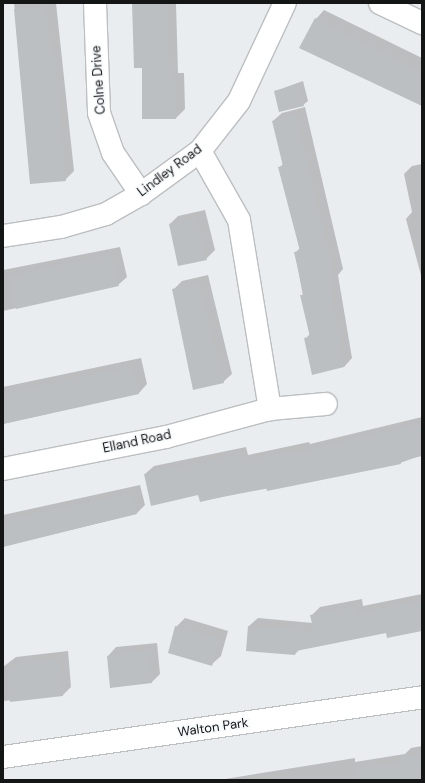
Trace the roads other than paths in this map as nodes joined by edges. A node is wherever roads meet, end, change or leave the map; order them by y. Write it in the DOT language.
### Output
graph roads {
  1 [pos="95,3"];
  2 [pos="285,3"];
  3 [pos="380,3"];
  4 [pos="422,23"];
  5 [pos="200,151"];
  6 [pos="140,194"];
  7 [pos="3,236"];
  8 [pos="326,404"];
  9 [pos="270,409"];
  10 [pos="3,469"];
  11 [pos="422,697"];
  12 [pos="3,757"];
  1 -- 6 [label="street, Colne Drive"];
  2 -- 5 [label="street, Lindley Road"];
  3 -- 4 [label="street"];
  5 -- 6 [label="street, Lindley Road"];
  5 -- 9 [label="street"];
  6 -- 7 [label="street, Lindley Road"];
  8 -- 9 [label="street, Elland Road"];
  9 -- 10 [label="street, Elland Road"];
  11 -- 12 [label="street, Walton Park"];
}
